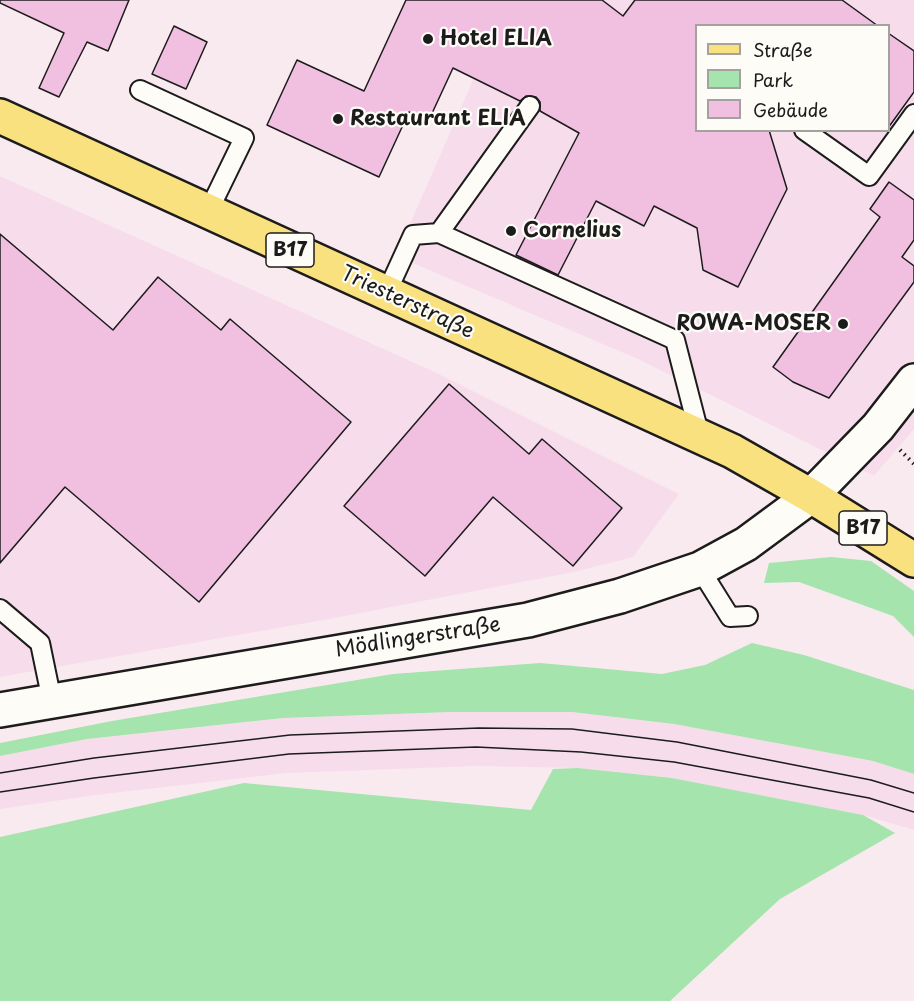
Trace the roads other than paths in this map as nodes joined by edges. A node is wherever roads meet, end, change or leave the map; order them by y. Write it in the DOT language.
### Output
graph roads {
  1 [pos="140,90"];
  2 [pos="530,106"];
  3 [pos="914,114"];
  4 [pos="0,116"];
  5 [pos="807,132"];
  6 [pos="208,212"];
  7 [pos="439,233"];
  8 [pos="386,294"];
  9 [pos="914,381"];
  10 [pos="700,437"];
  11 [pos="811,496"];
  12 [pos="914,560"];
  13 [pos="700,569"];
  14 [pos="0,609"];
  15 [pos="748,616"];
  16 [pos="52,700"];
  17 [pos="0,710"];
  1 -- 6 [label="lane"];
  2 -- 7 [label="lane"];
  3 -- 5 [label="lane"];
  4 -- 6 [label="main road, Triesterstraße / B17"];
  6 -- 8 [label="main road, Triesterstraße / B17"];
  7 -- 8 [label="lane"];
  7 -- 10 [label="lane"];
  8 -- 10 [label="main road, Triesterstraße / B17"];
  9 -- 11 [label="street, Mödlingerstraße"];
  10 -- 11 [label="main road, Triesterstraße / B17"];
  11 -- 12 [label="main road, B17"];
  11 -- 13 [label="street, Mödlingerstraße"];
  13 -- 15 [label="lane"];
  13 -- 16 [label="street, Mödlingerstraße"];
  14 -- 16 [label="lane"];
  16 -- 17 [label="street, Mödlingerstraße"];
}
